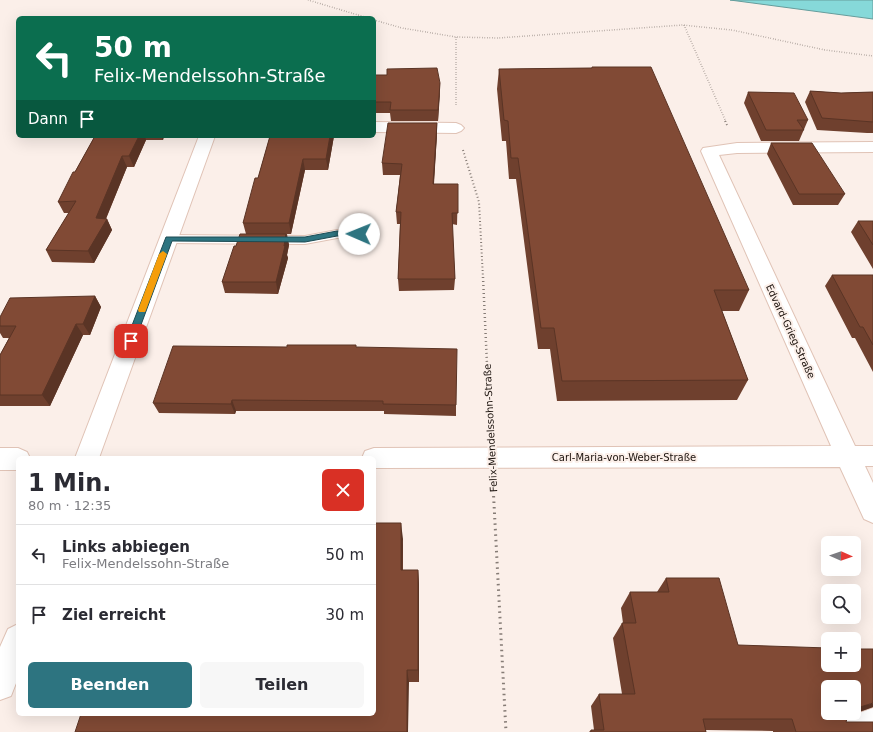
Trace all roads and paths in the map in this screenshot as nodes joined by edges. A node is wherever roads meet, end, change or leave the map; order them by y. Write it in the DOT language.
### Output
graph roads {
  1 [pos="308,0"];
  2 [pos="361,16"];
  3 [pos="376,21"];
  4 [pos="683,25"];
  5 [pos="456,37"];
  6 [pos="873,56"];
  7 [pos="376,127"];
  8 [pos="456,128"];
  9 [pos="206,138"];
  10 [pos="873,147"];
  11 [pos="737,148"];
  12 [pos="359,234"];
  13 [pos="169,239"];
  14 [pos="88,456"];
  15 [pos="848,456"];
  16 [pos="873,456"];
  17 [pos="376,458"];
  18 [pos="491,458"];
  19 [pos="16,459"];
  20 [pos="0,460"];
  21 [pos="873,511"];
  22 [pos="16,644"];
  23 [pos="0,686"];
  24 [pos="873,719"];
  25 [pos="506,732"];
  26 [pos="836,732"];
  1 -- 2 [label="path"];
  3 -- 5 [label="path"];
  4 -- 5 [label="path"];
  4 -- 6 [label="path"];
  4 -- 11 [label="path"];
  5 -- 8 [label="path, Felix-Mendelssohn-Straße"];
  7 -- 8 [label="street"];
  8 -- 18 [label="path, Felix-Mendelssohn-Straße"];
  9 -- 13 [label="street"];
  10 -- 11 [label="street"];
  11 -- 15 [label="street, Edvard-Grieg-Straße"];
  12 -- 13 [label="lane"];
  13 -- 14 [label="street"];
  15 -- 16 [label="street, Carl-Maria-von-Weber-Straße"];
  15 -- 18 [label="street, Carl-Maria-von-Weber-Straße"];
  15 -- 21 [label="street, Edvard-Grieg-Straße"];
  17 -- 18 [label="street, Carl-Maria-von-Weber-Straße"];
  18 -- 25 [label="path, Felix-Mendelssohn-Straße"];
  19 -- 20 [label="street"];
  22 -- 23 [label="street"];
  24 -- 26 [label="lane"];
}
